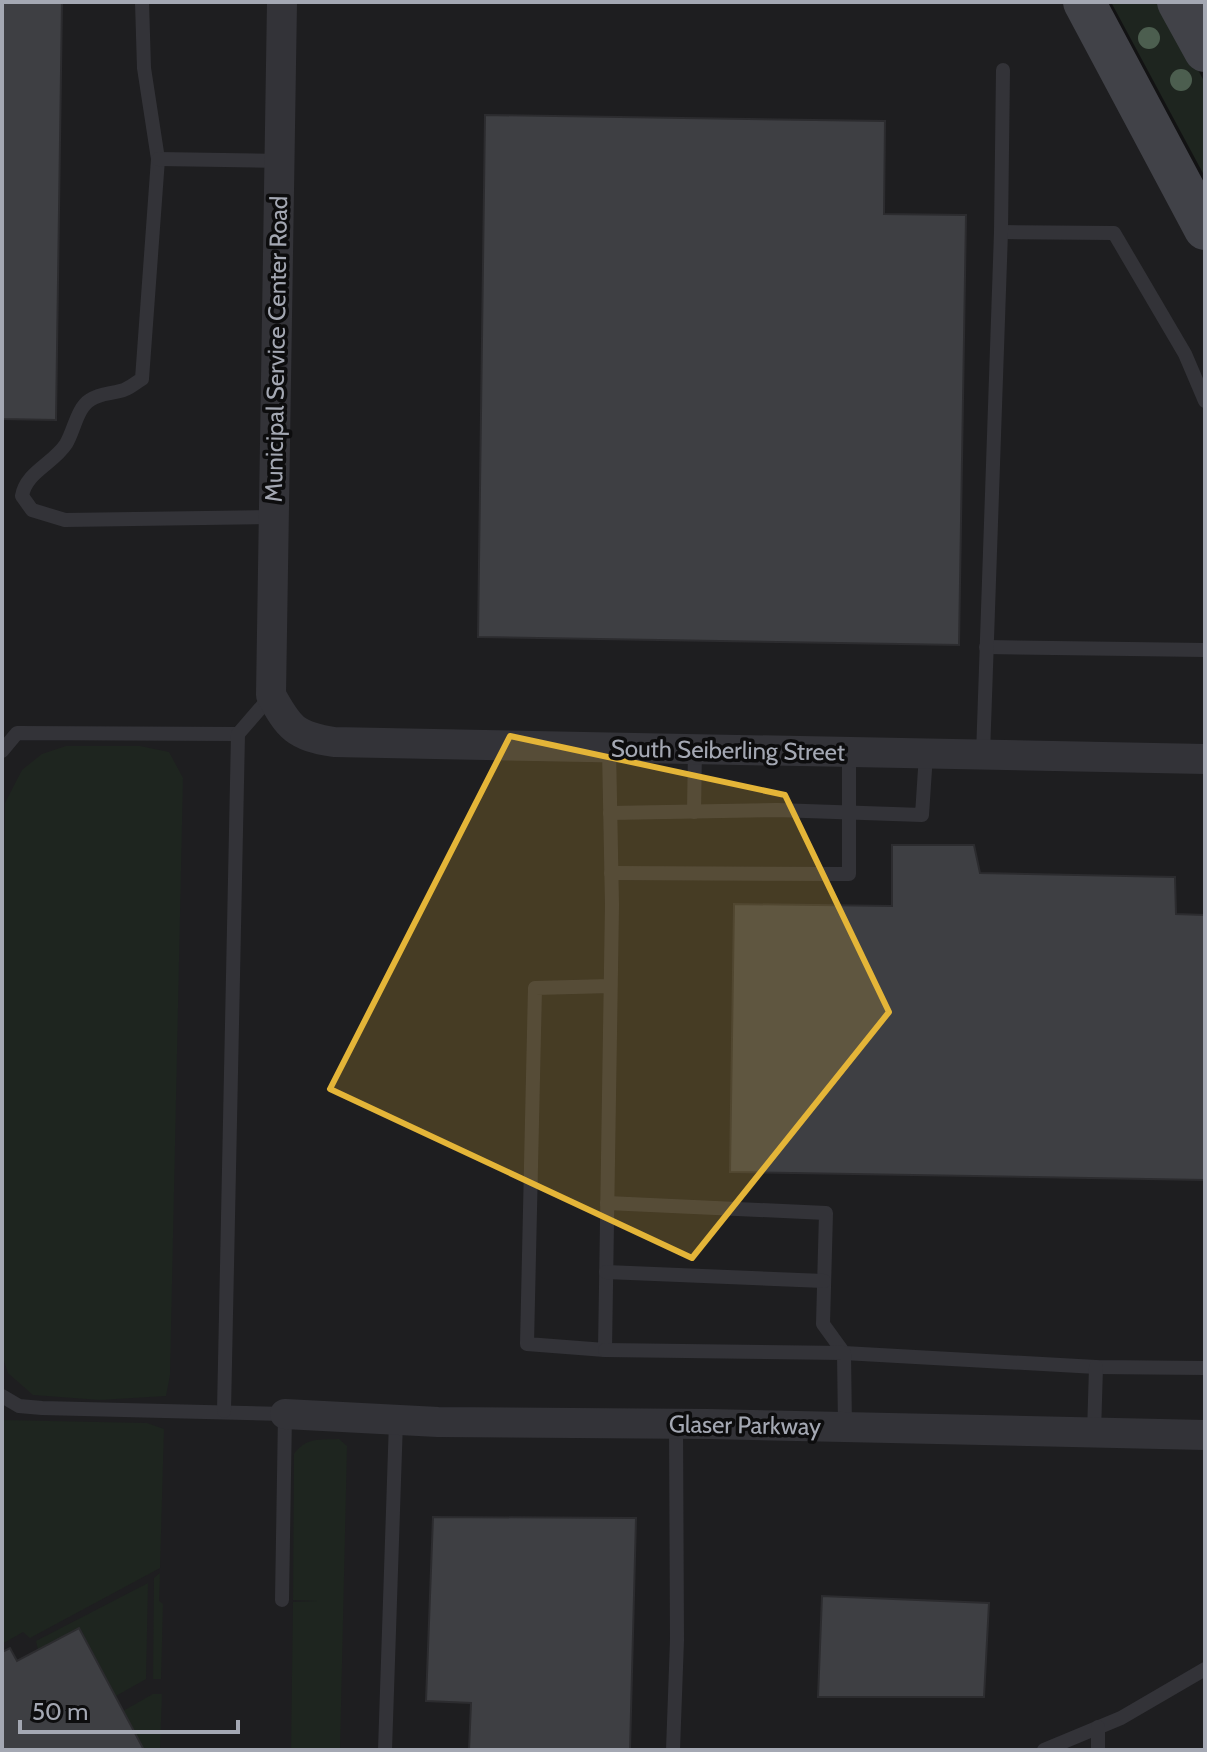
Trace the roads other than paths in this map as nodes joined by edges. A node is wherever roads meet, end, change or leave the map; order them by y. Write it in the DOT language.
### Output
graph roads {
  1 [pos="142,2"];
  2 [pos="282,2"];
  3 [pos="1084,2"];
  4 [pos="1178,2"];
  5 [pos="1203,45"];
  6 [pos="1003,70"];
  7 [pos="158,159"];
  8 [pos="279,161"];
  9 [pos="1205,229"];
  10 [pos="1001,232"];
  11 [pos="1205,401"];
  12 [pos="274,517"];
  13 [pos="986,647"];
  14 [pos="1205,650"];
  15 [pos="271,695"];
  16 [pos="238,734"];
  17 [pos="609,748"];
  18 [pos="695,749"];
  19 [pos="2,751"];
  20 [pos="849,752"];
  21 [pos="926,754"];
  22 [pos="983,755"];
  23 [pos="1205,759"];
  24 [pos="848,811"];
  25 [pos="694,812"];
  26 [pos="610,813"];
  27 [pos="611,873"];
  28 [pos="610,986"];
  29 [pos="607,1203"];
  30 [pos="606,1272"];
  31 [pos="824,1281"];
  32 [pos="605,1350"];
  33 [pos="844,1353"];
  34 [pos="1096,1367"];
  35 [pos="1205,1368"];
  36 [pos="2,1396"];
  37 [pos="224,1411"];
  38 [pos="285,1414"];
  39 [pos="396,1421"];
  40 [pos="676,1424"];
  41 [pos="845,1427"];
  42 [pos="1094,1433"];
  43 [pos="1205,1435"];
  44 [pos="282,1600"];
  45 [pos="1205,1669"];
  46 [pos="1098,1727"];
  47 [pos="385,1750"];
  48 [pos="673,1750"];
  49 [pos="1044,1750"];
  50 [pos="1098,1750"];
  1 -- 7 [label="lane"];
  2 -- 8 [label="street, Municipal Service Center Road"];
  3 -- 9 [label="main road"];
  4 -- 5 [label="main road"];
  6 -- 10 [label="lane"];
  7 -- 8 [label="lane"];
  7 -- 12 [label="lane"];
  8 -- 12 [label="street, Municipal Service Center Road"];
  10 -- 11 [label="lane"];
  10 -- 13 [label="lane"];
  12 -- 15 [label="street, Municipal Service Center Road"];
  13 -- 14 [label="lane"];
  13 -- 22 [label="lane"];
  15 -- 16 [label="lane"];
  15 -- 17 [label="street, South Seiberling Street"];
  16 -- 19 [label="lane"];
  16 -- 37 [label="lane"];
  17 -- 18 [label="street, South Seiberling Street"];
  17 -- 26 [label="lane"];
  18 -- 20 [label="street, South Seiberling Street"];
  18 -- 25 [label="lane"];
  20 -- 21 [label="street, South Seiberling Street"];
  20 -- 24 [label="lane"];
  21 -- 22 [label="street, South Seiberling Street"];
  21 -- 24 [label="lane"];
  22 -- 23 [label="street, South Seiberling Street"];
  24 -- 25 [label="lane"];
  24 -- 27 [label="lane"];
  25 -- 26 [label="lane"];
  26 -- 27 [label="lane"];
  27 -- 28 [label="lane"];
  28 -- 29 [label="lane"];
  28 -- 32 [label="lane"];
  29 -- 30 [label="lane"];
  29 -- 31 [label="lane"];
  30 -- 31 [label="lane"];
  30 -- 32 [label="lane"];
  31 -- 33 [label="lane"];
  32 -- 33 [label="lane"];
  33 -- 34 [label="lane"];
  33 -- 41 [label="lane"];
  34 -- 35 [label="lane"];
  34 -- 42 [label="lane"];
  36 -- 37 [label="lane"];
  37 -- 38 [label="lane"];
  38 -- 39 [label="street, Glaser Parkway"];
  38 -- 44 [label="lane"];
  39 -- 40 [label="street, Glaser Parkway"];
  39 -- 47 [label="lane"];
  40 -- 41 [label="street, Glaser Parkway"];
  40 -- 48 [label="lane"];
  41 -- 42 [label="street, Glaser Parkway"];
  42 -- 43 [label="street, Glaser Parkway"];
  45 -- 46 [label="lane"];
  46 -- 49 [label="lane"];
  46 -- 50 [label="lane"];
}
